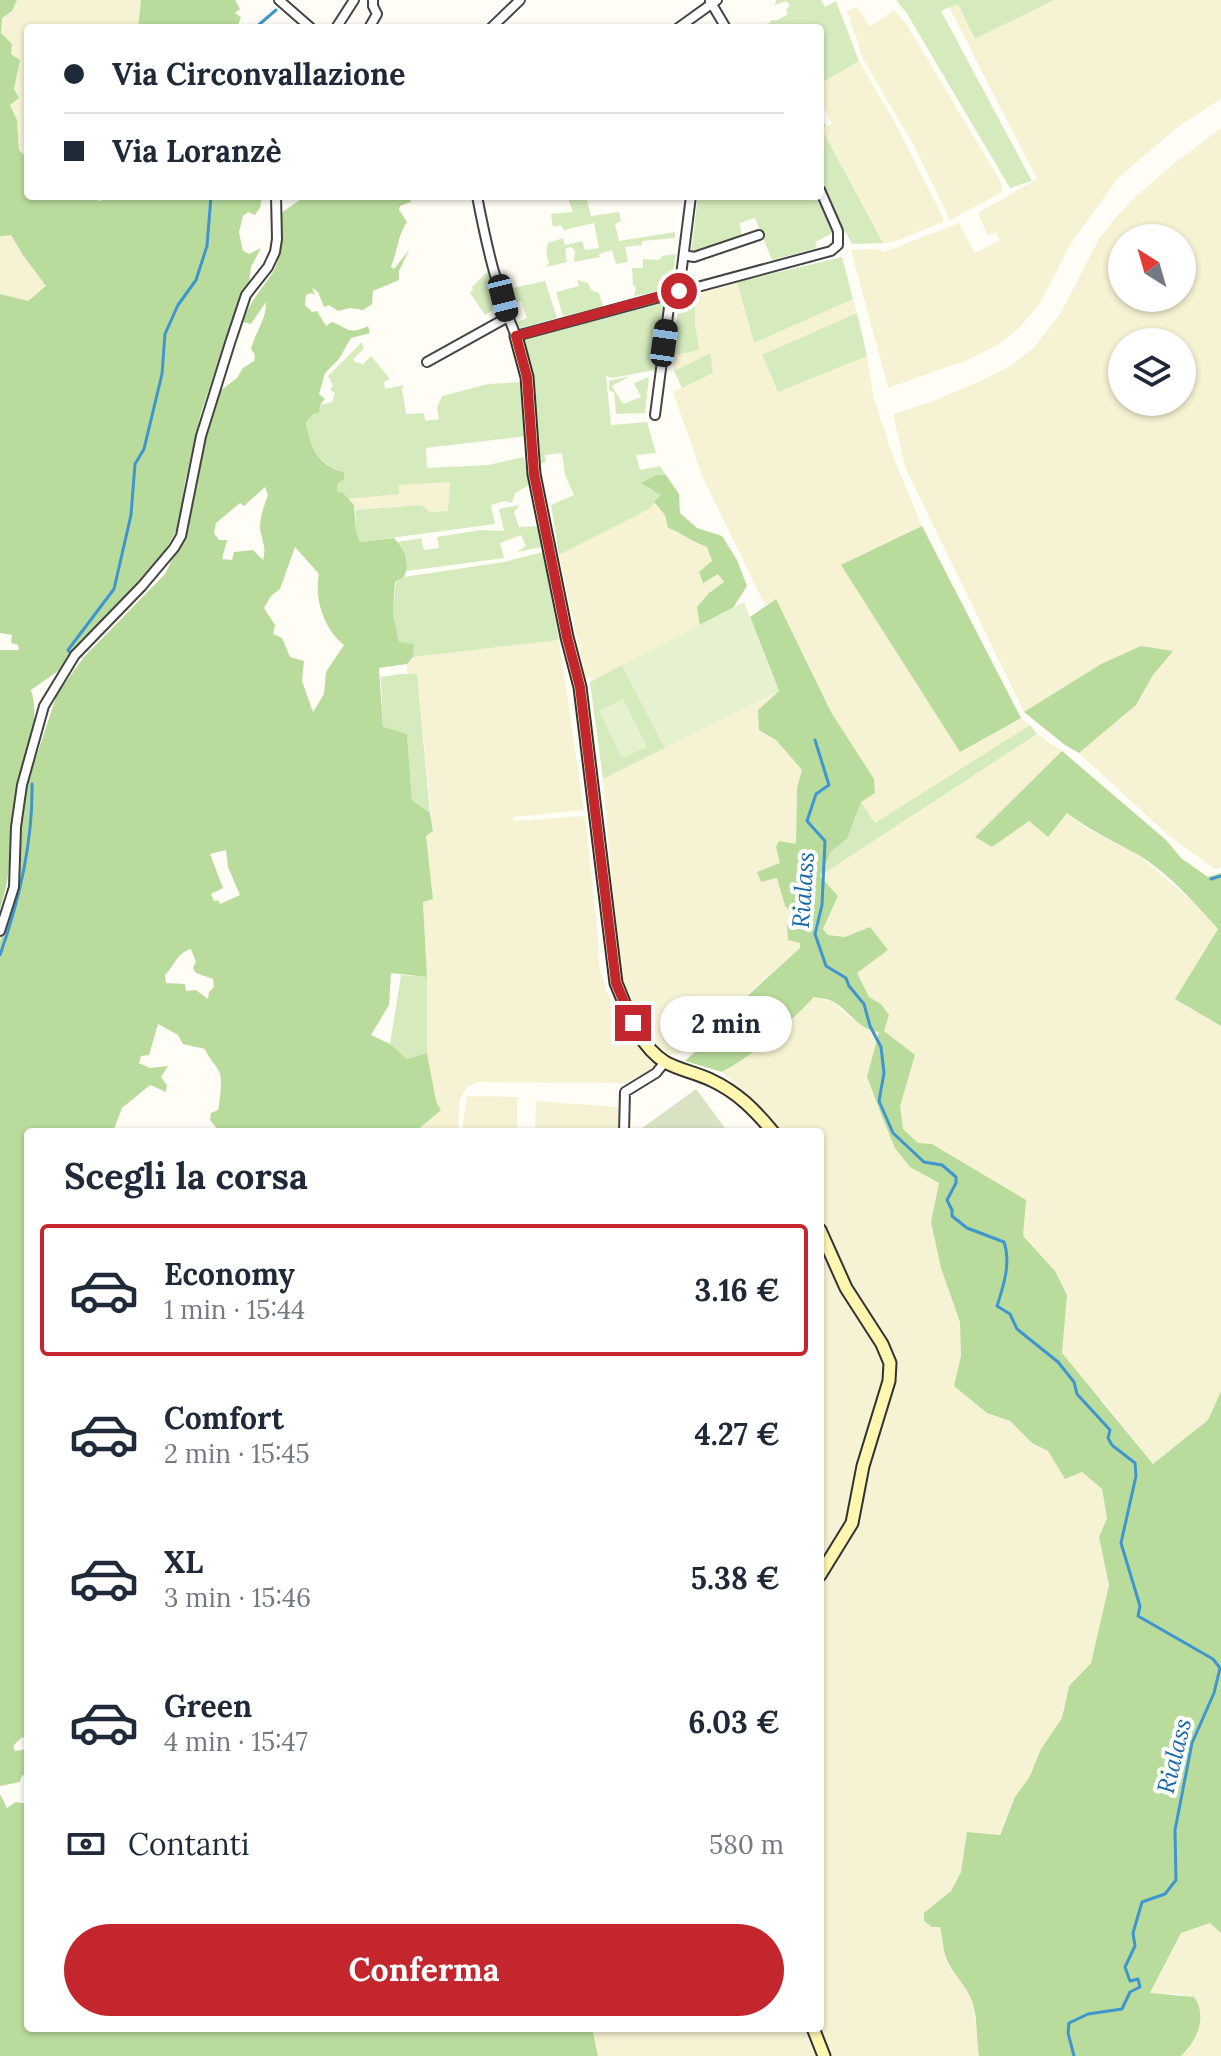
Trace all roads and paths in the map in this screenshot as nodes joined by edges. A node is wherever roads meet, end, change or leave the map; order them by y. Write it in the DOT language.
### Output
graph roads {
  1 [pos="279,0"];
  2 [pos="354,0"];
  3 [pos="373,0"];
  4 [pos="520,0"];
  5 [pos="713,1"];
  6 [pos="306,24"];
  7 [pos="339,24"];
  8 [pos="372,24"];
  9 [pos="495,24"];
  10 [pos="683,24"];
  11 [pos="724,24"];
  12 [pos="824,199"];
  13 [pos="276,200"];
  14 [pos="478,200"];
  15 [pos="691,200"];
  16 [pos="759,235"];
  17 [pos="684,255"];
  18 [pos="675,292"];
  19 [pos="508,317"];
  20 [pos="516,336"];
  21 [pos="427,362"];
  22 [pos="655,415"];
  23 [pos="0,931"];
  24 [pos="665,1062"];
  25 [pos="624,1128"];
  26 [pos="769,1128"];
  27 [pos="824,1239"];
  28 [pos="824,1568"];
  29 [pos="815,2032"];
  30 [pos="824,2056"];
  1 -- 6 [label="street"];
  2 -- 7 [label="street"];
  3 -- 8 [label="street"];
  4 -- 9 [label="street"];
  5 -- 10 [label="street"];
  5 -- 11 [label="street"];
  12 -- 18 [label="street"];
  13 -- 23 [label="street"];
  14 -- 19 [label="street"];
  15 -- 17 [label="street"];
  16 -- 17 [label="street"];
  17 -- 18 [label="street"];
  18 -- 20 [label="street"];
  18 -- 22 [label="street"];
  19 -- 20 [label="street"];
  19 -- 21 [label="street"];
  20 -- 24 [label="street"];
  24 -- 25 [label="street"];
  24 -- 26 [label="street"];
  27 -- 28 [label="street"];
  29 -- 30 [label="street"];
}
